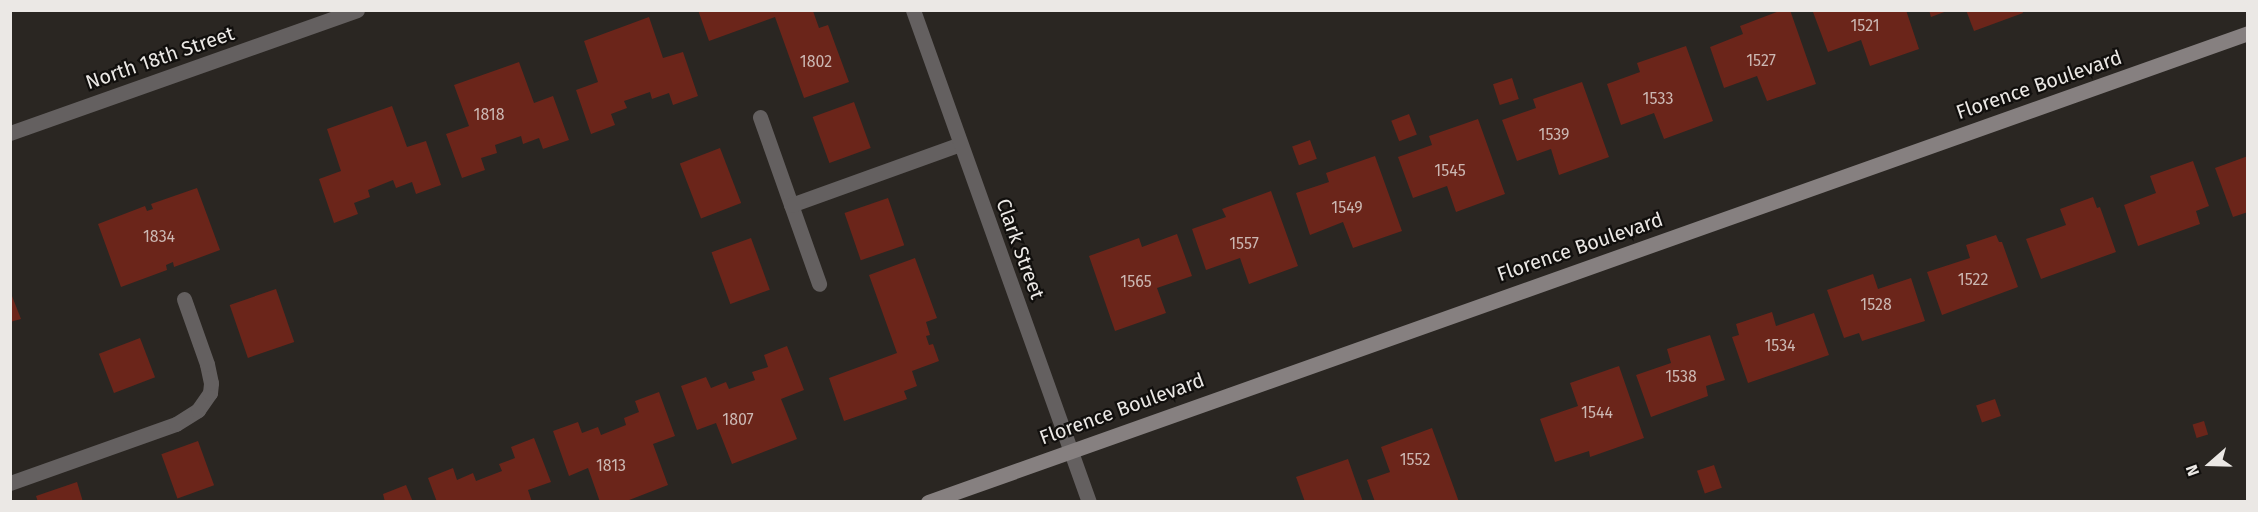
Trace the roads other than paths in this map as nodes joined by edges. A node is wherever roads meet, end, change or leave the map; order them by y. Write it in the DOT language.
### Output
graph roads {
  1 [pos="357,10"];
  2 [pos="912,10"];
  3 [pos="2247,33"];
  4 [pos="760,117"];
  5 [pos="10,133"];
  6 [pos="960,144"];
  7 [pos="791,205"];
  8 [pos="819,284"];
  9 [pos="184,299"];
  10 [pos="1070,450"];
  11 [pos="10,483"];
  12 [pos="928,501"];
  13 [pos="1089,501"];
  1 -- 5 [label="street, North 18th Street"];
  2 -- 6 [label="street, Clark Street"];
  3 -- 10 [label="street, Florence Boulevard"];
  4 -- 7 [label="street"];
  6 -- 7 [label="street"];
  6 -- 10 [label="street, Clark Street"];
  7 -- 8 [label="street"];
  9 -- 11 [label="street"];
  10 -- 12 [label="street, Florence Boulevard"];
  10 -- 13 [label="street, Clark Street"];
}
